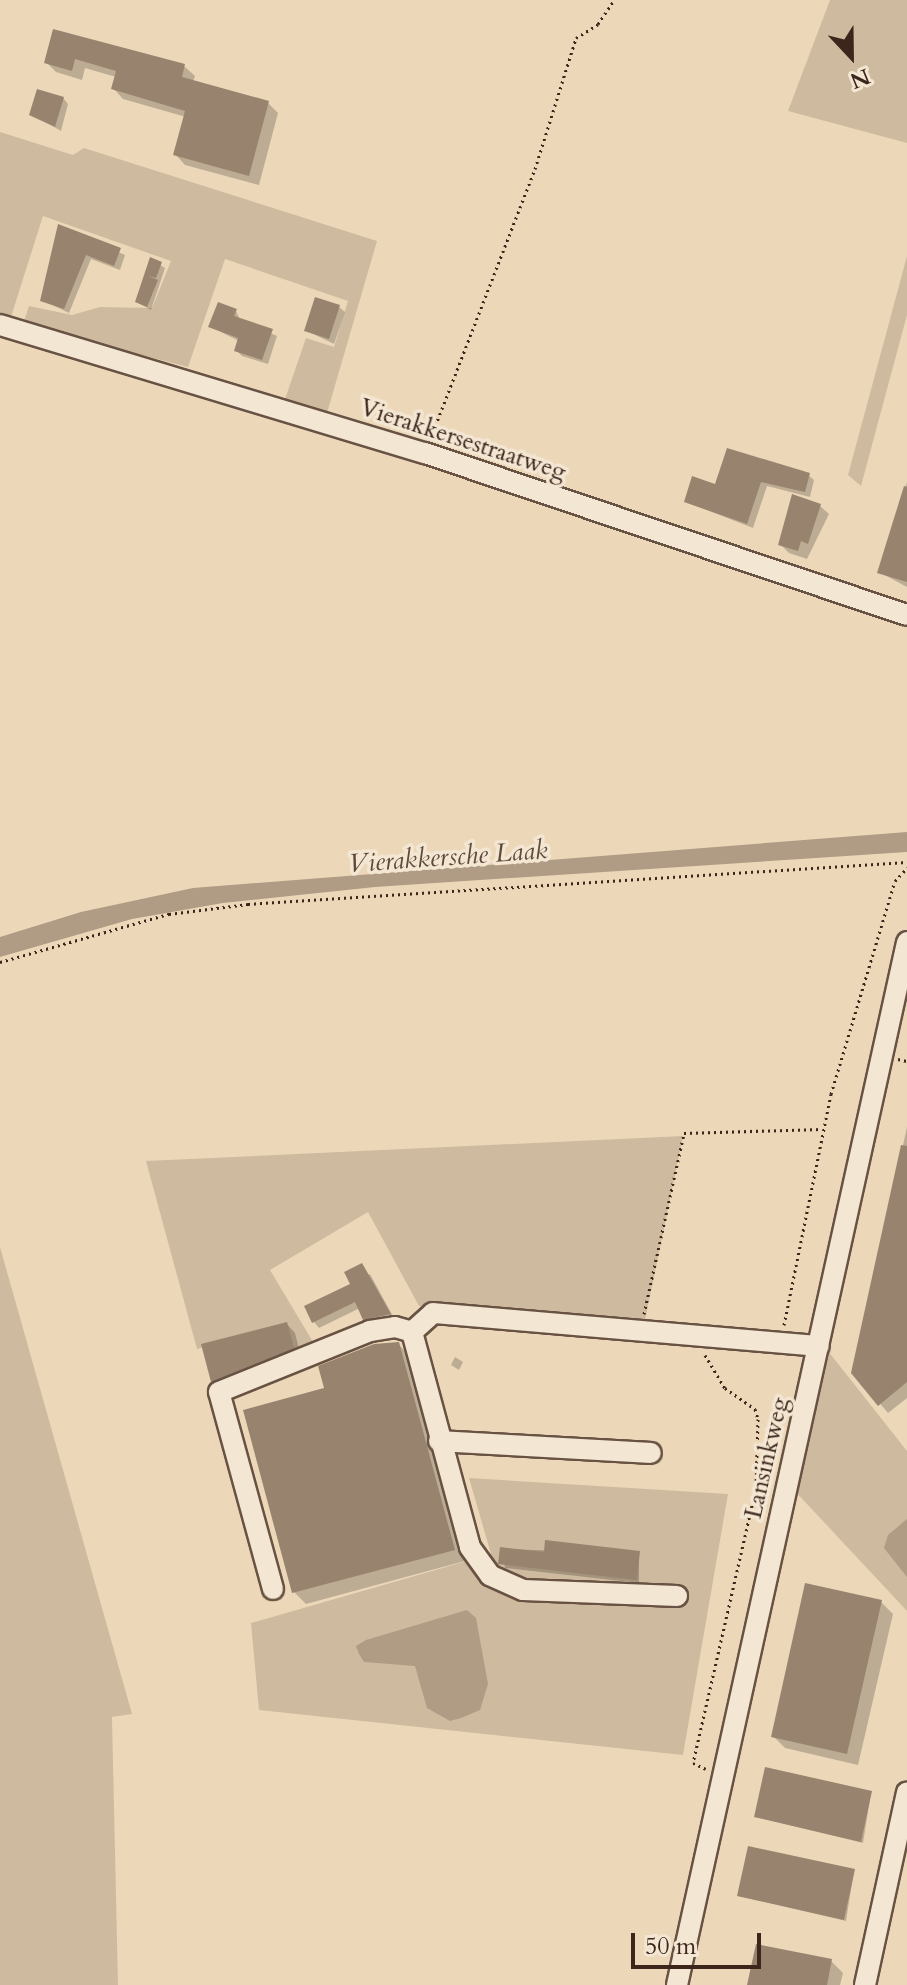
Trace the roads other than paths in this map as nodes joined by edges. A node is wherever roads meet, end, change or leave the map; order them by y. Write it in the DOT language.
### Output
graph roads {
  1 [pos="0,325"];
  2 [pos="907,615"];
  3 [pos="907,942"];
  4 [pos="412,1332"];
  5 [pos="819,1346"];
  6 [pos="439,1441"];
  7 [pos="651,1453"];
  8 [pos="273,1589"];
  9 [pos="677,1596"];
  10 [pos="907,1793"];
  11 [pos="677,1985"];
  12 [pos="865,1985"];
  1 -- 2 [label="street, Vierakkersestraatweg"];
  3 -- 5 [label="street, Lansinkweg"];
  4 -- 5 [label="street"];
  4 -- 6 [label="street"];
  4 -- 8 [label="street"];
  5 -- 11 [label="street, Lansinkweg"];
  6 -- 7 [label="street"];
  6 -- 9 [label="street"];
  10 -- 12 [label="street"];
}
